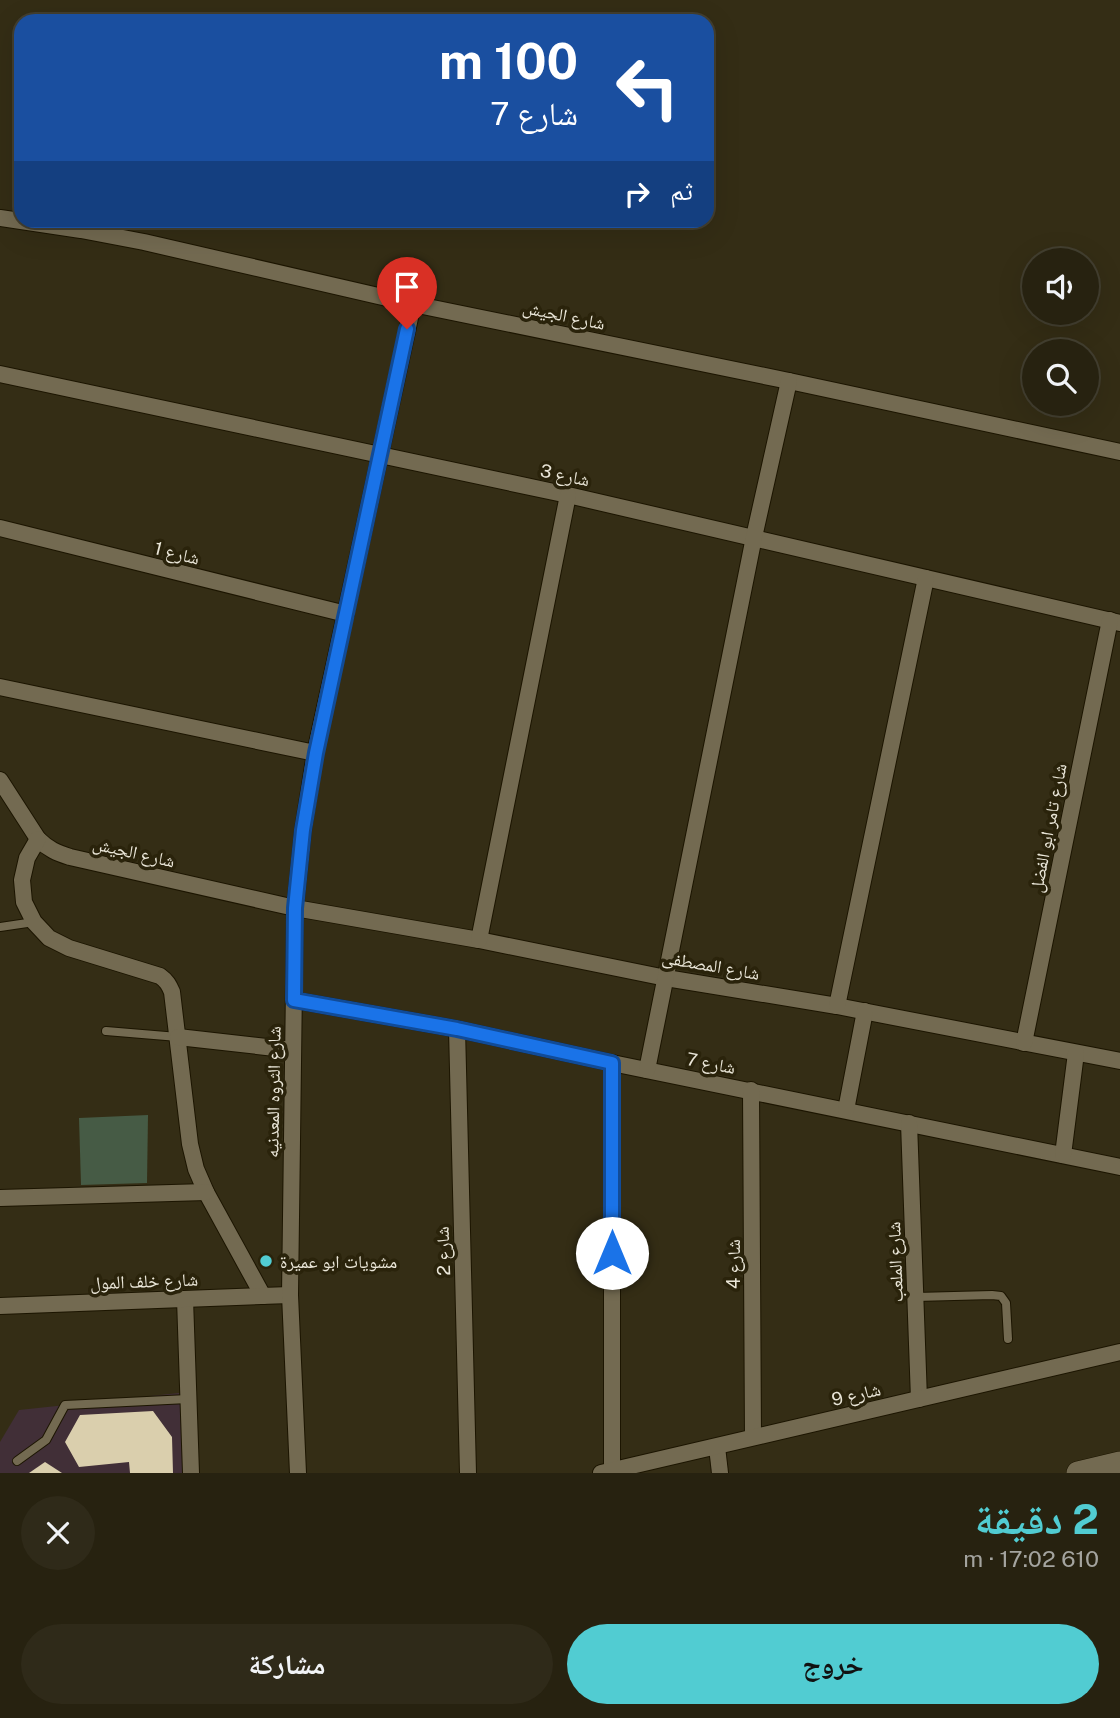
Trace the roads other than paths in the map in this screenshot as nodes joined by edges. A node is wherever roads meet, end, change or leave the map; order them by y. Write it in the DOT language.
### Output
graph roads {
  1 [pos="67,228"];
  2 [pos="413,304"];
  3 [pos="0,374"];
  4 [pos="789,381"];
  5 [pos="1120,452"];
  6 [pos="380,454"];
  7 [pos="568,495"];
  8 [pos="0,528"];
  9 [pos="754,537"];
  10 [pos="926,578"];
  11 [pos="346,614"];
  12 [pos="1115,621"];
  13 [pos="0,687"];
  14 [pos="316,753"];
  15 [pos="0,780"];
  16 [pos="38,839"];
  17 [pos="295,908"];
  18 [pos="34,922"];
  19 [pos="0,927"];
  20 [pos="480,940"];
  21 [pos="666,978"];
  22 [pos="294,1000"];
  23 [pos="837,1006"];
  24 [pos="865,1011"];
  25 [pos="457,1029"];
  26 [pos="106,1031"];
  27 [pos="178,1037"];
  28 [pos="1024,1043"];
  29 [pos="293,1050"];
  30 [pos="1076,1053"];
  31 [pos="1120,1061"];
  32 [pos="612,1063"];
  33 [pos="647,1070"];
  34 [pos="751,1090"];
  35 [pos="846,1110"];
  36 [pos="909,1124"];
  37 [pos="1063,1156"];
  38 [pos="1120,1167"];
  39 [pos="206,1192"];
  40 [pos="0,1198"];
  41 [pos="290,1295"];
  42 [pos="263,1296"];
  43 [pos="915,1297"];
  44 [pos="185,1299"];
  45 [pos="0,1306"];
  46 [pos="1007,1339"];
  47 [pos="1120,1352"];
  48 [pos="188,1399"];
  49 [pos="919,1399"];
  50 [pos="753,1437"];
  51 [pos="717,1447"];
  52 [pos="17,1461"];
  53 [pos="1120,1463"];
  54 [pos="607,1472"];
  55 [pos="191,1473"];
  56 [pos="298,1473"];
  57 [pos="468,1473"];
  58 [pos="720,1473"];
  59 [pos="1078,1473"];
  1 -- 2 [label="street, شارع الجيش"];
  2 -- 4 [label="street, شارع الجيش"];
  2 -- 6 [label="street, شارع الثروه المعدنيه"];
  3 -- 6 [label="street, شارع 3"];
  4 -- 5 [label="street, شارع الجيش"];
  4 -- 9 [label="street"];
  6 -- 7 [label="street, شارع 3"];
  6 -- 11 [label="street, شارع الثروه المعدنيه"];
  7 -- 9 [label="street, شارع 3"];
  7 -- 20 [label="street"];
  8 -- 11 [label="street, شارع 1"];
  9 -- 10 [label="street, شارع 3"];
  9 -- 21 [label="street"];
  10 -- 12 [label="street, شارع 3"];
  10 -- 23 [label="street"];
  11 -- 14 [label="street, شارع الثروه المعدنيه"];
  12 -- 28 [label="street, شارع تامر ابو الفضل"];
  13 -- 14 [label="street"];
  14 -- 17 [label="street, شارع الثروه المعدنيه"];
  15 -- 16 [label="street, شارع الجيش"];
  16 -- 17 [label="street, شارع الجيش"];
  16 -- 18 [label="street"];
  17 -- 20 [label="street, شارع المصطفى"];
  17 -- 22 [label="street, شارع الثروه المعدنيه"];
  18 -- 19 [label="lane"];
  18 -- 27 [label="street"];
  20 -- 21 [label="street, شارع المصطفى"];
  21 -- 23 [label="street, شارع المصطفى"];
  21 -- 33 [label="street"];
  22 -- 25 [label="street, شارع 7"];
  22 -- 29 [label="street, شارع الثروه المعدنيه"];
  23 -- 24 [label="street, شارع المصطفى"];
  24 -- 28 [label="street, شارع المصطفى"];
  24 -- 35 [label="street"];
  25 -- 32 [label="street, شارع 7"];
  25 -- 57 [label="street, شارع 2"];
  26 -- 27 [label="lane"];
  27 -- 29 [label="street"];
  27 -- 39 [label="street"];
  28 -- 30 [label="street, شارع المصطفى"];
  29 -- 41 [label="street, شارع الثروه المعدنيه"];
  30 -- 31 [label="street, شارع المصطفى"];
  30 -- 37 [label="street"];
  32 -- 33 [label="street, شارع 7"];
  32 -- 54 [label="street"];
  33 -- 34 [label="street, شارع 7"];
  34 -- 35 [label="street, شارع 7"];
  34 -- 50 [label="street, شارع 4"];
  35 -- 36 [label="street, شارع 7"];
  36 -- 37 [label="street, شارع 7"];
  36 -- 43 [label="street, شارع الملعب"];
  37 -- 38 [label="street, شارع 7"];
  39 -- 40 [label="street"];
  39 -- 42 [label="street"];
  41 -- 42 [label="street, شارع خلف المول"];
  41 -- 56 [label="street, شارع الثروه المعدنيه"];
  42 -- 44 [label="street, شارع خلف المول"];
  43 -- 46 [label="lane"];
  43 -- 49 [label="street, شارع الملعب"];
  44 -- 45 [label="street, شارع خلف المول"];
  44 -- 48 [label="street"];
  47 -- 49 [label="street, شارع 9"];
  48 -- 52 [label="lane"];
  48 -- 55 [label="street"];
  49 -- 50 [label="street, شارع 9"];
  50 -- 51 [label="street, شارع 9"];
  51 -- 54 [label="street, شارع 9"];
  51 -- 58 [label="street"];
  53 -- 59 [label="street"];
}
